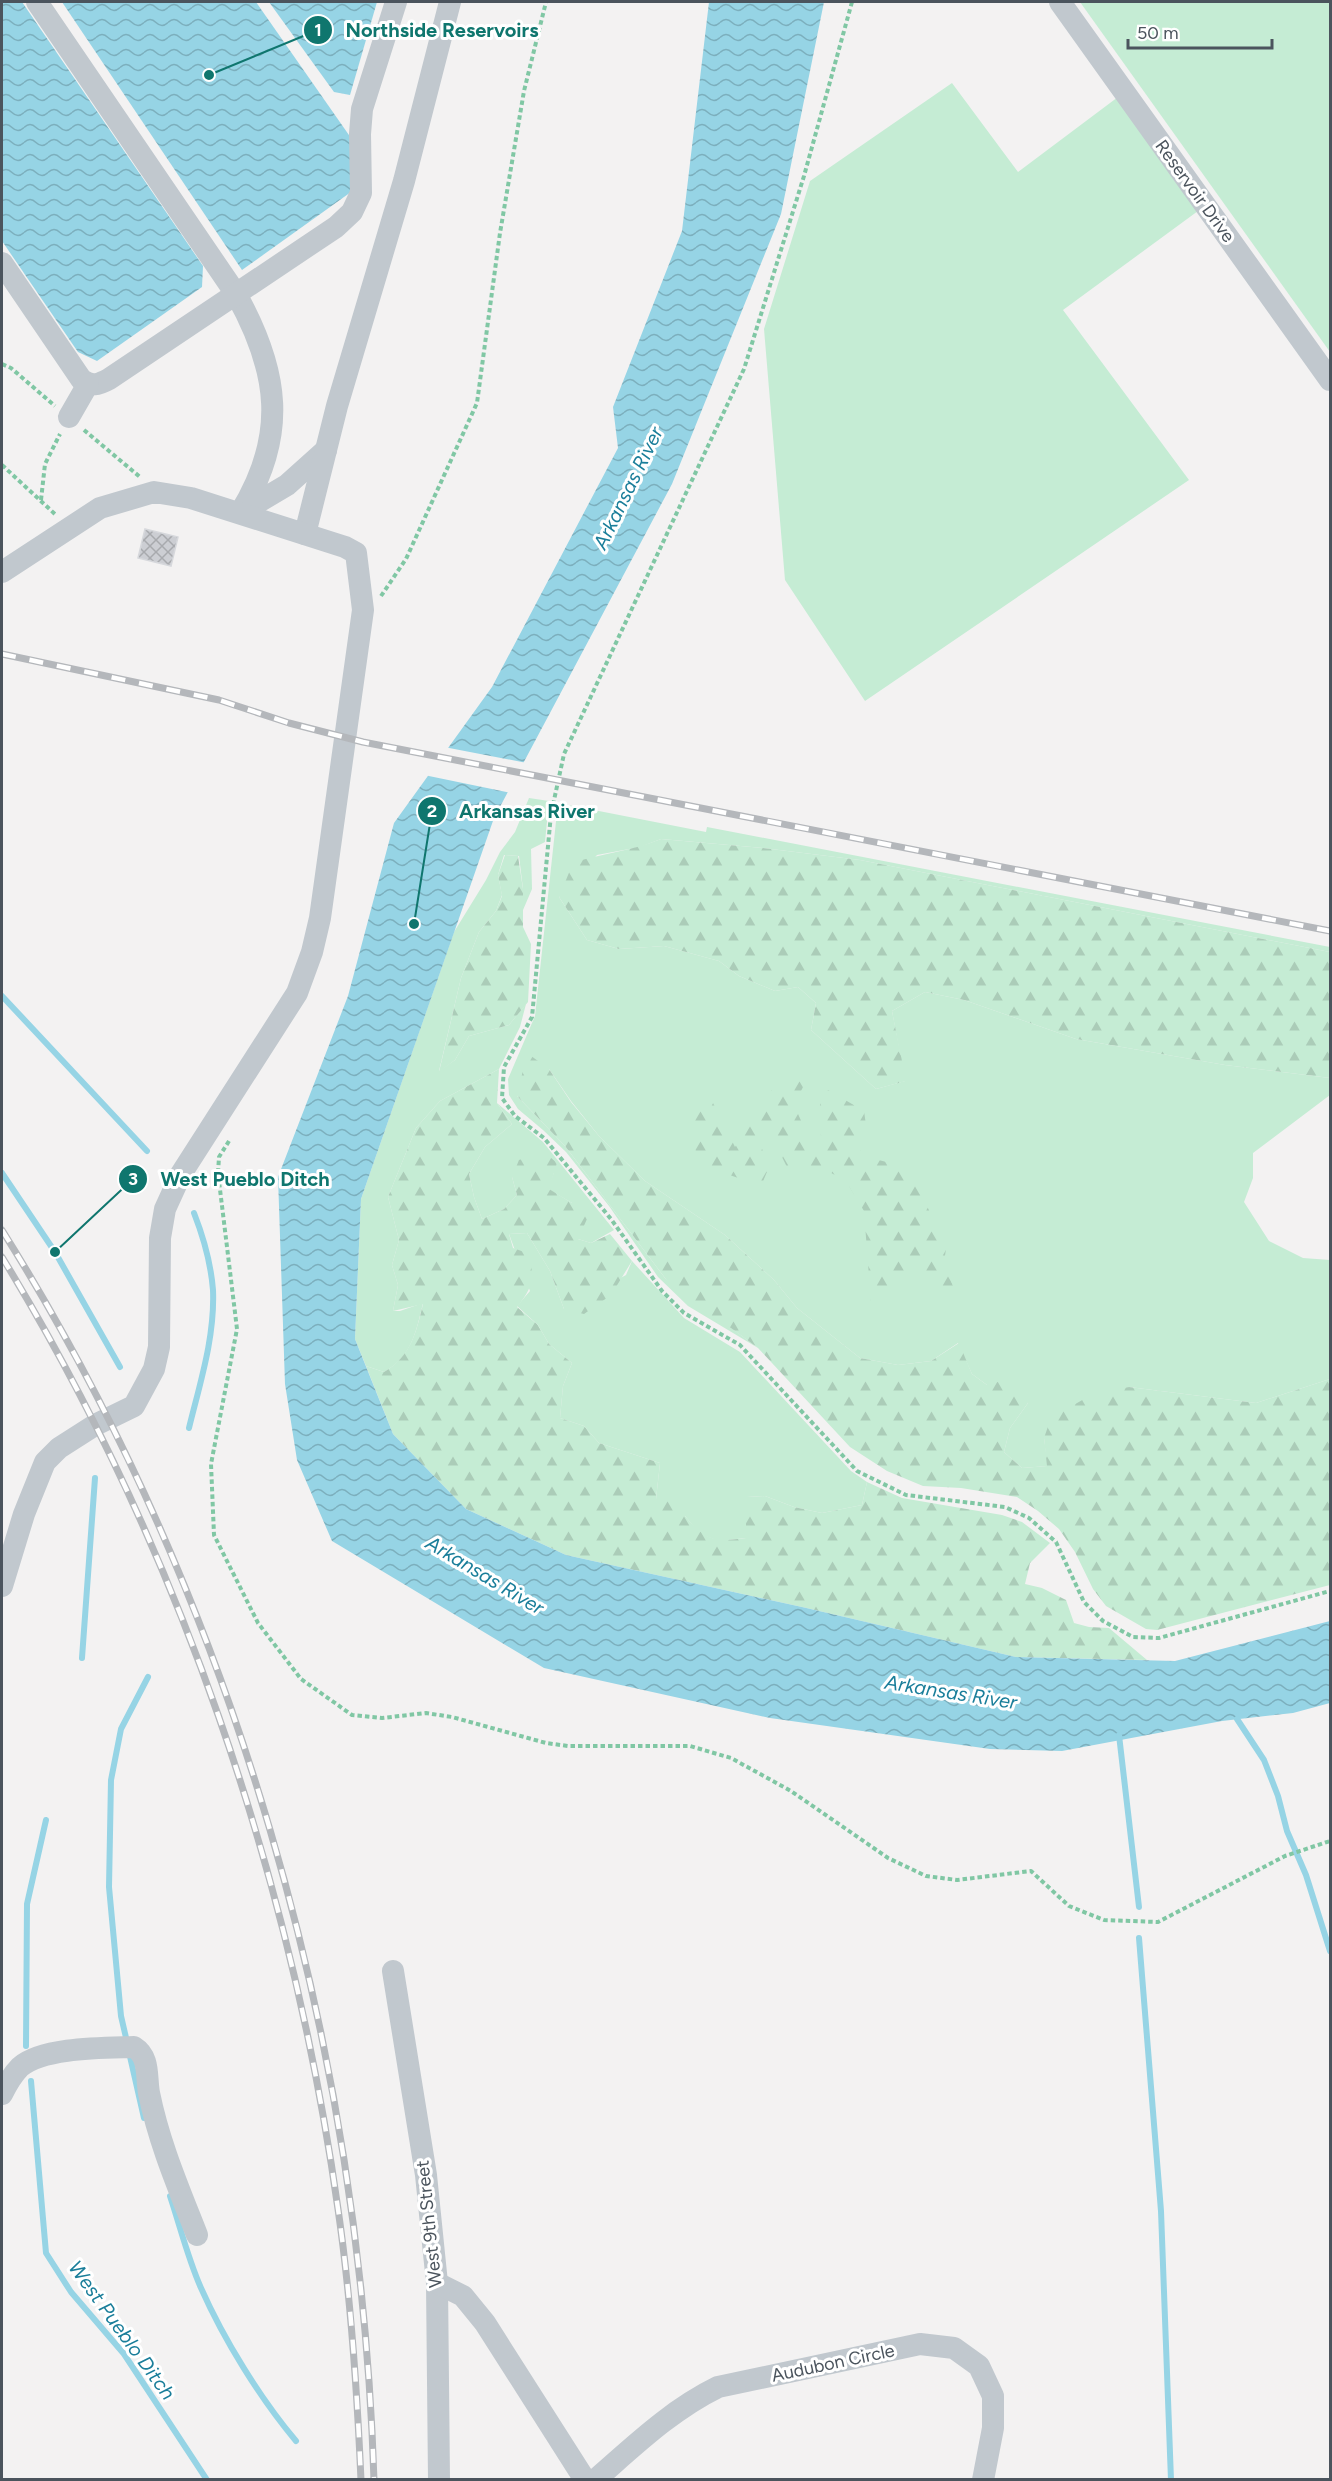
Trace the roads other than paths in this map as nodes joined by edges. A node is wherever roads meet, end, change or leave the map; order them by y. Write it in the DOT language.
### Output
graph roads {
  1 [pos="36,2"];
  2 [pos="396,2"];
  3 [pos="450,2"];
  4 [pos="1060,2"];
  5 [pos="2,263"];
  6 [pos="236,294"];
  7 [pos="1330,380"];
  8 [pos="88,384"];
  9 [pos="69,417"];
  10 [pos="326,450"];
  11 [pos="240,513"];
  12 [pos="305,534"];
  13 [pos="2,572"];
  14 [pos="2,1586"];
  15 [pos="393,1971"];
  16 [pos="2,2094"];
  17 [pos="197,2235"];
  18 [pos="436,2283"];
  19 [pos="439,2480"];
  20 [pos="585,2480"];
  21 [pos="595,2480"];
  22 [pos="983,2480"];
  1 -- 6 [label="street"];
  2 -- 6 [label="street"];
  3 -- 10 [label="street"];
  4 -- 7 [label="street, Reservoir Drive"];
  5 -- 8 [label="street"];
  6 -- 8 [label="street"];
  6 -- 11 [label="street"];
  8 -- 9 [label="street"];
  10 -- 11 [label="street"];
  10 -- 12 [label="street"];
  11 -- 12 [label="street"];
  11 -- 13 [label="street"];
  12 -- 14 [label="street"];
  15 -- 18 [label="street, West 9th Street"];
  16 -- 17 [label="street"];
  18 -- 19 [label="street, West 9th Street"];
  18 -- 20 [label="street"];
  21 -- 22 [label="street, Audubon Circle"];
}
